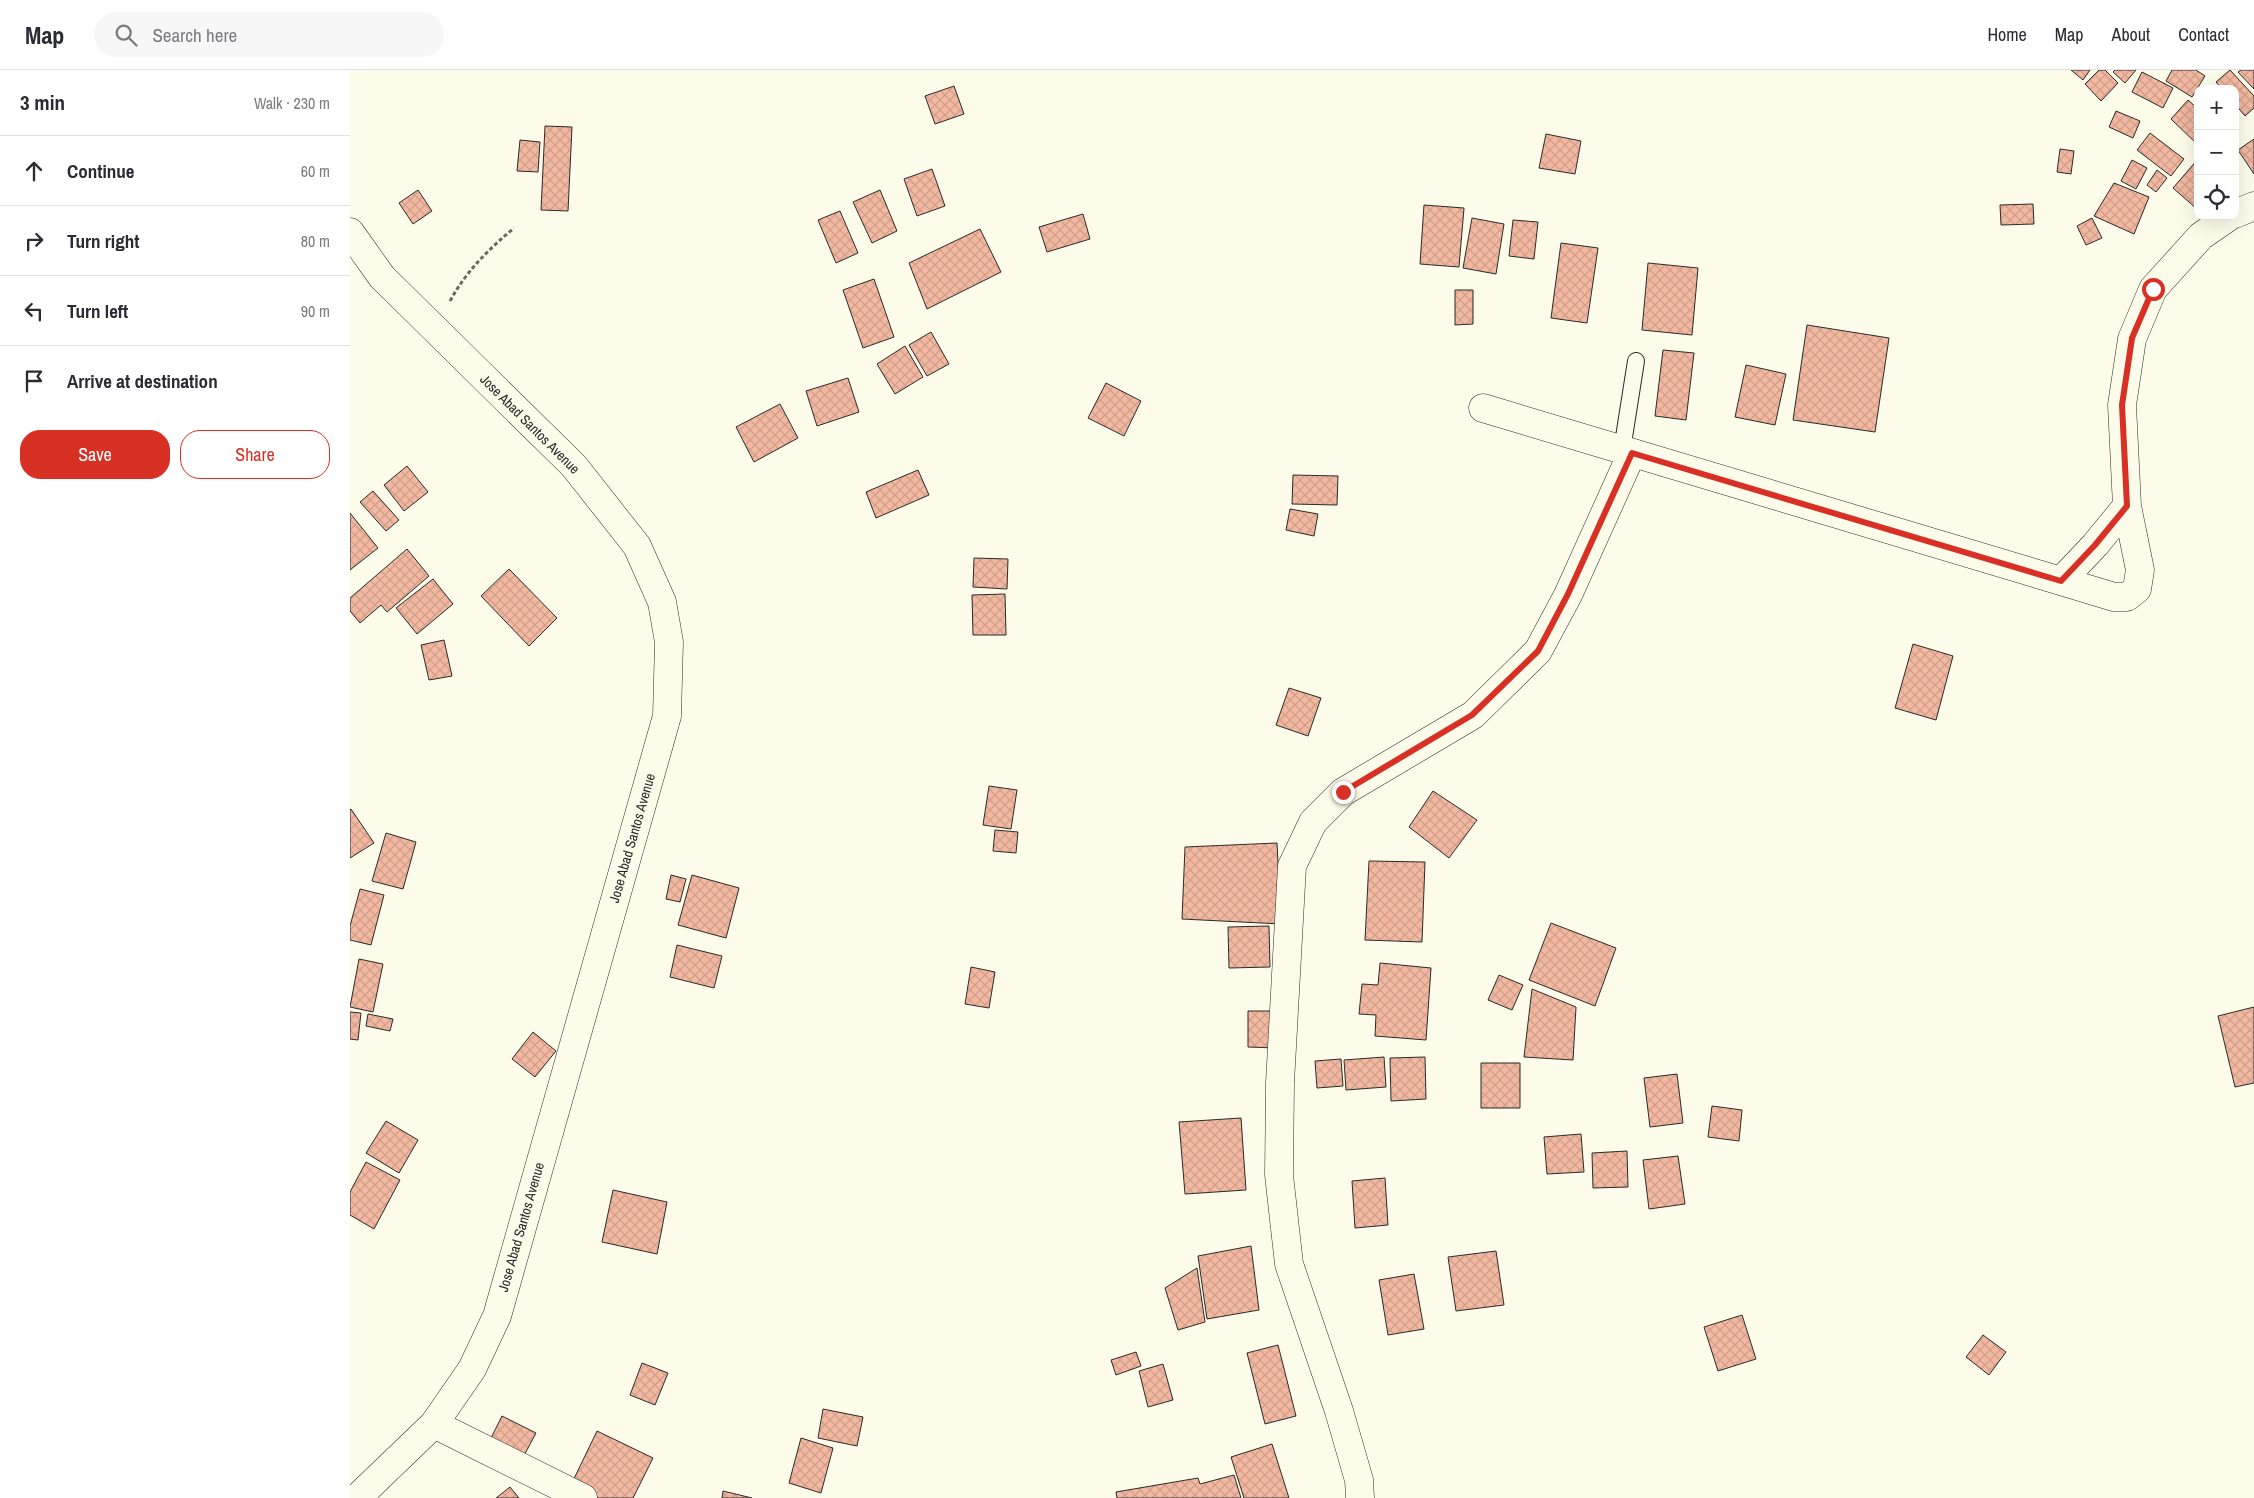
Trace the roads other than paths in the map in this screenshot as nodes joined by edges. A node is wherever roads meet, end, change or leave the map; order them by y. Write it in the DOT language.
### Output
graph roads {
  1 [pos="2254,206"];
  2 [pos="2239,212"];
  3 [pos="2224,220"];
  4 [pos="350,232"];
  5 [pos="1636,361"];
  6 [pos="1483,408"];
  7 [pos="1627,451"];
  8 [pos="2127,506"];
  9 [pos="2061,581"];
  10 [pos="434,1424"];
  11 [pos="357,1498"];
  12 [pos="584,1498"];
  13 [pos="1360,1498"];
  1 -- 2 [label="main road"];
  3 -- 8 [label="main road"];
  4 -- 10 [label="main road, Jose Abad Santos Avenue"];
  5 -- 7 [label="lane"];
  6 -- 7 [label="main road"];
  7 -- 9 [label="main road"];
  7 -- 13 [label="main road"];
  8 -- 9 [label="main road"];
  8 -- 9 [label="main road"];
  10 -- 11 [label="main road, Jose Abad Santos Avenue"];
  10 -- 12 [label="main road"];
}
